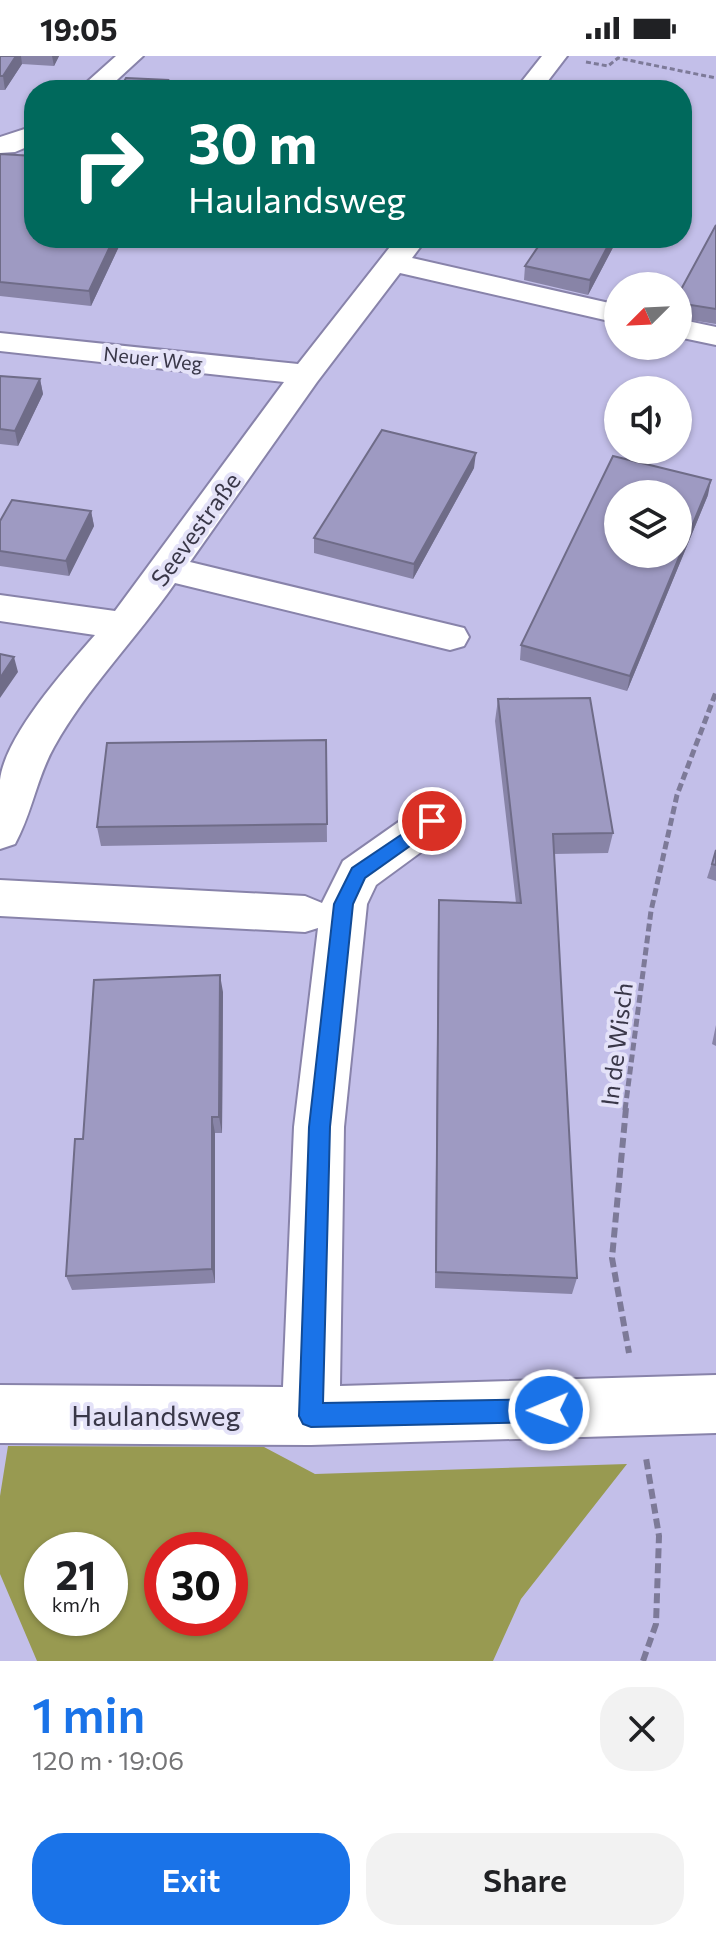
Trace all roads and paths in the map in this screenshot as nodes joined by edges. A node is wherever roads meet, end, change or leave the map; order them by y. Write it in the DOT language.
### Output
graph roads {
  1 [pos="131,56"];
  2 [pos="554,57"];
  3 [pos="716,78"];
  4 [pos="103,80"];
  5 [pos="536,80"];
  6 [pos="24,137"];
  7 [pos="0,145"];
  8 [pos="403,250"];
  9 [pos="604,310"];
  10 [pos="692,331"];
  11 [pos="716,336"];
  12 [pos="0,342"];
  13 [pos="306,375"];
  14 [pos="166,569"];
  15 [pos="0,608"];
  16 [pos="125,626"];
  17 [pos="450,637"];
  18 [pos="716,692"];
  19 [pos="432,821"];
  20 [pos="0,832"];
  21 [pos="0,898"];
  22 [pos="305,914"];
  23 [pos="716,1404"];
  24 [pos="638,1408"];
  25 [pos="0,1414"];
  26 [pos="311,1416"];
  27 [pos="643,1661"];
  1 -- 4 [label="street"];
  2 -- 3 [label="path"];
  2 -- 5 [label="street"];
  6 -- 7 [label="street"];
  8 -- 9 [label="street"];
  8 -- 13 [label="street, Seevestraße"];
  10 -- 11 [label="street"];
  12 -- 13 [label="street, Neuer Weg"];
  13 -- 14 [label="street, Seevestraße"];
  14 -- 16 [label="street, Seevestraße"];
  14 -- 17 [label="street"];
  15 -- 16 [label="street"];
  16 -- 20 [label="street, Seevestraße"];
  18 -- 24 [label="path, In de Wisch"];
  19 -- 26 [label="street"];
  21 -- 22 [label="street"];
  23 -- 24 [label="street, Haulandsweg"];
  24 -- 26 [label="street, Haulandsweg"];
  24 -- 27 [label="path, In de Wisch"];
  25 -- 26 [label="street, Haulandsweg"];
}
